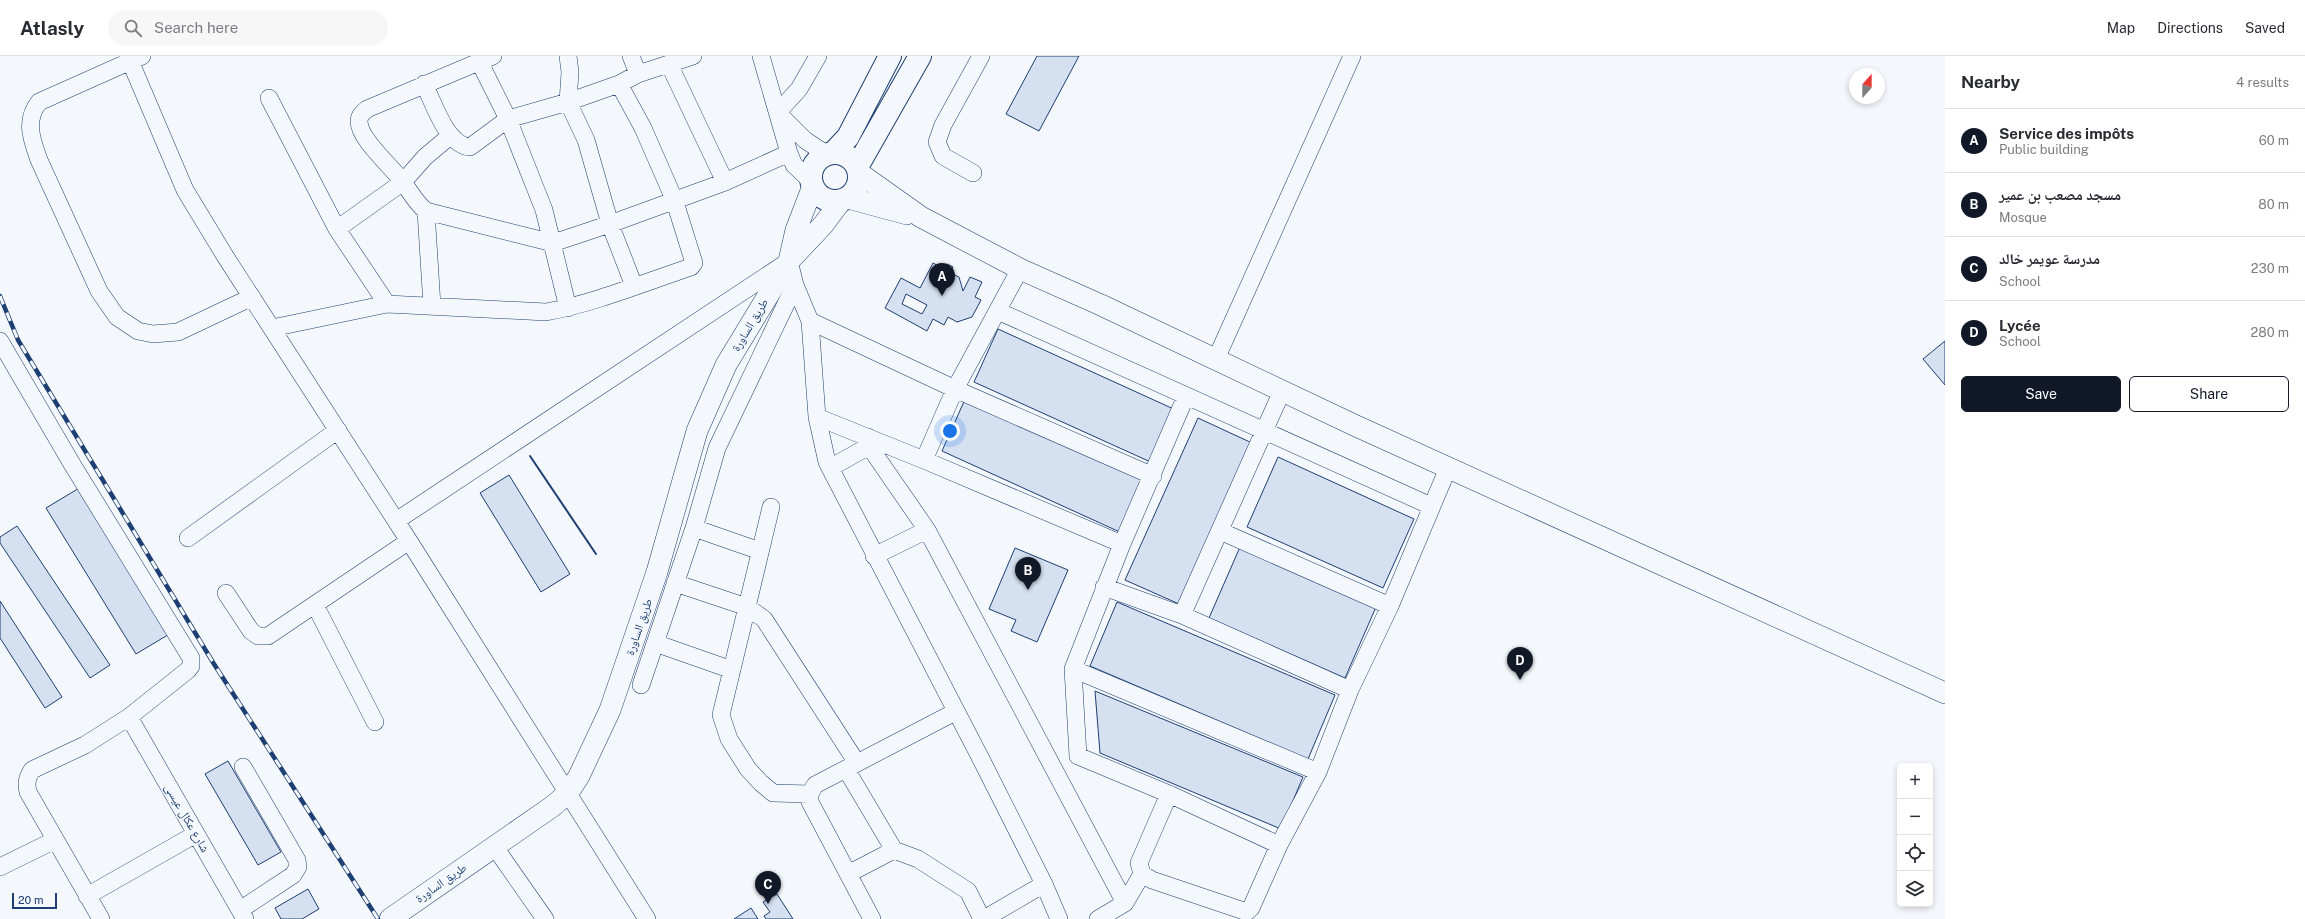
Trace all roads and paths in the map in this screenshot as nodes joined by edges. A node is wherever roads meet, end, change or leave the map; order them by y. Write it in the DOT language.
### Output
graph roads {
  1 [pos="568,56"];
  2 [pos="630,56"];
  3 [pos="693,56"];
  4 [pos="761,56"];
  5 [pos="818,56"];
  6 [pos="890,56"];
  7 [pos="920,56"];
  8 [pos="981,56"];
  9 [pos="1352,56"];
  10 [pos="134,58"];
  11 [pos="486,58"];
  12 [pos="669,64"];
  13 [pos="638,74"];
  14 [pos="424,84"];
  15 [pos="619,84"];
  16 [pos="269,98"];
  17 [pos="568,102"];
  18 [pos="778,112"];
  19 [pos="508,119"];
  20 [pos="450,136"];
  21 [pos="789,153"];
  22 [pos="830,154"];
  23 [pos="858,170"];
  24 [pos="973,173"];
  25 [pos="403,182"];
  26 [pos="725,182"];
  27 [pos="812,183"];
  28 [pos="674,199"];
  29 [pos="844,199"];
  30 [pos="426,211"];
  31 [pos="921,218"];
  32 [pos="610,224"];
  33 [pos="337,229"];
  34 [pos="553,242"];
  35 [pos="789,261"];
  36 [pos="1020,269"];
  37 [pos="795,285"];
  38 [pos="634,286"];
  39 [pos="252,297"];
  40 [pos="387,304"];
  41 [pos="432,306"];
  42 [pos="568,308"];
  43 [pos="998,311"];
  44 [pos="810,321"];
  45 [pos="272,328"];
  46 [pos="0,341"];
  47 [pos="1216,359"];
  48 [pos="955,389"];
  49 [pos="1282,391"];
  50 [pos="1186,396"];
  51 [pos="817,417"];
  52 [pos="338,430"];
  53 [pos="1265,431"];
  54 [pos="868,442"];
  55 [pos="924,460"];
  56 [pos="830,468"];
  57 [pos="1448,468"];
  58 [pos="1153,476"];
  59 [pos="1431,506"];
  60 [pos="771,507"];
  61 [pos="396,521"];
  62 [pos="694,528"];
  63 [pos="927,530"];
  64 [pos="1220,531"];
  65 [pos="188,538"];
  66 [pos="409,541"];
  67 [pos="1122,544"];
  68 [pos="760,551"];
  69 [pos="874,556"];
  70 [pos="675,583"];
  71 [pos="1104,587"];
  72 [pos="226,593"];
  73 [pos="315,605"];
  74 [pos="1390,606"];
  75 [pos="747,607"];
  76 [pos="1182,615"];
  77 [pos="655,642"];
  78 [pos="1073,669"];
  79 [pos="732,670"];
  80 [pos="641,685"];
  81 [pos="1350,690"];
  82 [pos="1945,693"];
  83 [pos="955,712"];
  84 [pos="129,717"];
  85 [pos="374,722"];
  86 [pos="851,766"];
  87 [pos="242,767"];
  88 [pos="1318,772"];
  89 [pos="568,793"];
  90 [pos="810,794"];
  91 [pos="1169,794"];
  92 [pos="196,834"];
  93 [pos="55,840"];
  94 [pos="1279,845"];
  95 [pos="494,846"];
  96 [pos="894,850"];
  97 [pos="2,863"];
  98 [pos="848,874"];
  99 [pos="1142,874"];
  100 [pos="1044,884"];
  101 [pos="87,896"];
  102 [pos="1125,903"];
  103 [pos="242,915"];
  104 [pos="393,918"];
  105 [pos="101,919"];
  106 [pos="545,919"];
  107 [pos="647,919"];
  108 [pos="872,919"];
  109 [pos="983,919"];
  110 [pos="1059,919"];
  111 [pos="1098,919"];
  1 -- 17 [label="street"];
  2 -- 13 [label="street"];
  3 -- 12 [label="street"];
  4 -- 18 [label="street"];
  5 -- 18 [label="street"];
  6 -- 22 [label="highway"];
  7 -- 23 [label="highway"];
  8 -- 24 [label="street"];
  9 -- 47 [label="street"];
  10 -- 39 [label="street"];
  10 -- 39 [label="street"];
  11 -- 14 [label="street"];
  11 -- 19 [label="street"];
  12 -- 13 [label="street"];
  12 -- 26 [label="street"];
  13 -- 15 [label="street"];
  14 -- 20 [label="street"];
  14 -- 25 [label="street"];
  15 -- 17 [label="street"];
  15 -- 28 [label="street"];
  16 -- 33 [label="street"];
  17 -- 19 [label="street"];
  17 -- 32 [label="street"];
  18 -- 21 [label="street"];
  18 -- 22 [label="street"];
  19 -- 20 [label="street"];
  19 -- 34 [label="street"];
  20 -- 25 [label="street"];
  21 -- 26 [label="street"];
  21 -- 27 [label="street"];
  22 -- 23 [label="highway"];
  22 -- 27 [label="highway"];
  23 -- 29 [label="highway"];
  23 -- 31 [label="main road"];
  25 -- 30 [label="street"];
  25 -- 33 [label="street"];
  26 -- 28 [label="street"];
  27 -- 29 [label="highway"];
  27 -- 35 [label="main road"];
  28 -- 32 [label="street"];
  28 -- 38 [label="street"];
  29 -- 31 [label="main road"];
  29 -- 35 [label="main road"];
  30 -- 34 [label="street"];
  30 -- 41 [label="street"];
  31 -- 36 [label="main road"];
  32 -- 34 [label="street"];
  32 -- 38 [label="street"];
  33 -- 40 [label="street"];
  34 -- 42 [label="street"];
  35 -- 37 [label="street"];
  35 -- 61 [label="street"];
  35 -- 89 [label="main road, طريق الساورة"];
  36 -- 43 [label="street"];
  36 -- 47 [label="main road"];
  37 -- 44 [label="street"];
  37 -- 62 [label="street"];
  38 -- 42 [label="street"];
  39 -- 45 [label="street"];
  40 -- 41 [label="street"];
  40 -- 45 [label="street"];
  41 -- 42 [label="street"];
  43 -- 48 [label="street"];
  43 -- 50 [label="street"];
  44 -- 48 [label="street"];
  44 -- 51 [label="street"];
  45 -- 52 [label="street"];
  46 -- 84 [label="street"];
  47 -- 49 [label="main road"];
  48 -- 55 [label="street"];
  48 -- 58 [label="street"];
  49 -- 53 [label="street"];
  49 -- 57 [label="main road"];
  50 -- 53 [label="street"];
  50 -- 58 [label="street"];
  51 -- 54 [label="street"];
  51 -- 56 [label="street"];
  52 -- 61 [label="street"];
  52 -- 65 [label="street"];
  53 -- 59 [label="street"];
  53 -- 64 [label="street"];
  54 -- 55 [label="street"];
  54 -- 56 [label="street"];
  54 -- 63 [label="street"];
  55 -- 67 [label="street"];
  56 -- 69 [label="street"];
  57 -- 59 [label="street"];
  57 -- 82 [label="main road"];
  58 -- 67 [label="street"];
  59 -- 74 [label="street"];
  60 -- 68 [label="street"];
  61 -- 66 [label="street"];
  62 -- 68 [label="street"];
  62 -- 70 [label="street"];
  63 -- 69 [label="street"];
  63 -- 102 [label="street"];
  64 -- 74 [label="street"];
  64 -- 76 [label="street"];
  66 -- 73 [label="street"];
  66 -- 89 [label="street"];
  67 -- 71 [label="street"];
  68 -- 75 [label="street"];
  69 -- 83 [label="street"];
  70 -- 75 [label="street"];
  70 -- 77 [label="street"];
  71 -- 76 [label="street"];
  71 -- 78 [label="street"];
  72 -- 73 [label="street"];
  73 -- 85 [label="street"];
  74 -- 81 [label="street"];
  75 -- 79 [label="street"];
  75 -- 86 [label="street"];
  76 -- 81 [label="street"];
  77 -- 79 [label="street"];
  77 -- 80 [label="street"];
  78 -- 88 [label="street"];
  78 -- 91 [label="street"];
  79 -- 90 [label="street"];
  81 -- 88 [label="street"];
  83 -- 86 [label="street"];
  83 -- 100 [label="street"];
  84 -- 92 [label="street, شارع عكال عيسى"];
  84 -- 93 [label="street"];
  86 -- 90 [label="street"];
  86 -- 96 [label="street"];
  87 -- 103 [label="street"];
  88 -- 94 [label="street"];
  89 -- 95 [label="main road, طريق الساورة"];
  89 -- 107 [label="street"];
  90 -- 98 [label="street"];
  91 -- 94 [label="street"];
  91 -- 99 [label="street"];
  92 -- 101 [label="street"];
  92 -- 103 [label="street, شارع عكال عيسى"];
  93 -- 97 [label="street"];
  93 -- 101 [label="street"];
  94 -- 99 [label="street"];
  95 -- 104 [label="main road, طريق الساورة"];
  95 -- 106 [label="street"];
  96 -- 98 [label="street"];
  96 -- 109 [label="street"];
  98 -- 108 [label="street"];
  99 -- 102 [label="street"];
  100 -- 109 [label="street"];
  100 -- 110 [label="street"];
  101 -- 105 [label="street"];
  102 -- 111 [label="street"];
}
